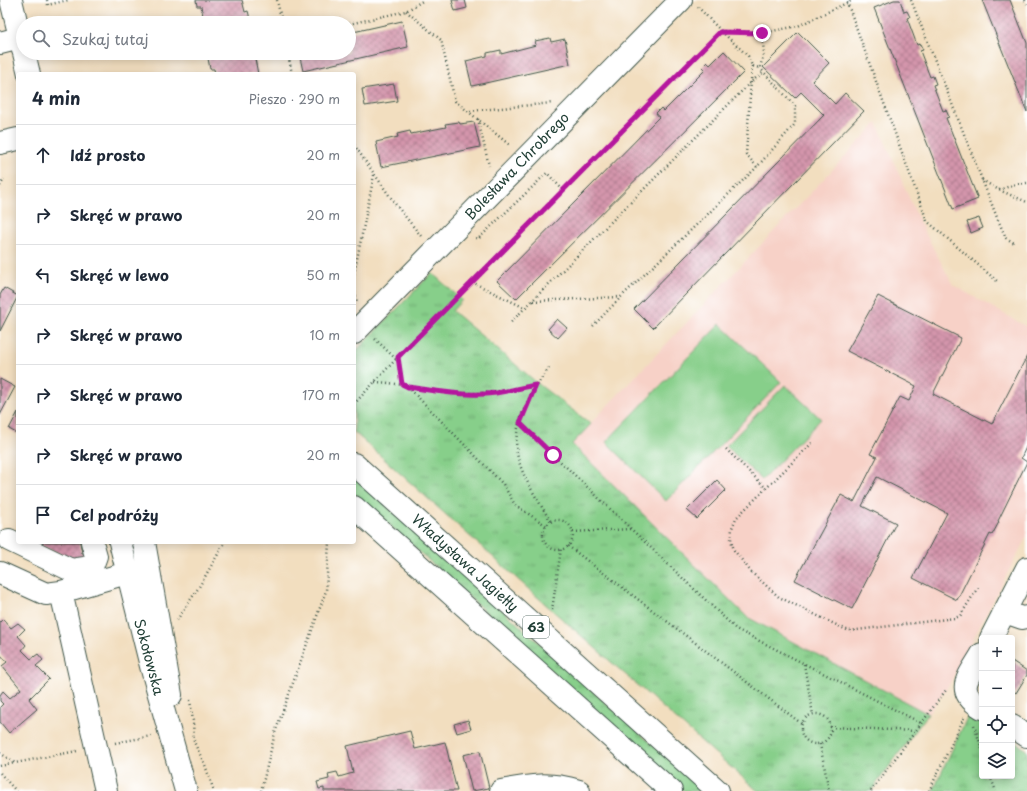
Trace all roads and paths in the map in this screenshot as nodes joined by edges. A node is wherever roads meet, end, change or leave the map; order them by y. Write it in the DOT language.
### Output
graph roads {
  1 [pos="11,0"];
  2 [pos="46,0"];
  3 [pos="68,0"];
  4 [pos="277,0"];
  5 [pos="424,0"];
  6 [pos="853,0"];
  7 [pos="911,0"];
  8 [pos="1026,0"];
  9 [pos="688,2"];
  10 [pos="847,2"];
  11 [pos="1027,4"];
  12 [pos="406,11"];
  13 [pos="280,16"];
  14 [pos="356,22"];
  15 [pos="720,32"];
  16 [pos="762,33"];
  17 [pos="16,38"];
  18 [pos="23,60"];
  19 [pos="289,60"];
  20 [pos="752,66"];
  21 [pos="760,68"];
  22 [pos="28,72"];
  23 [pos="292,72"];
  24 [pos="764,72"];
  25 [pos="752,81"];
  26 [pos="554,102"];
  27 [pos="469,112"];
  28 [pos="478,118"];
  29 [pos="16,139"];
  30 [pos="0,143"];
  31 [pos="513,147"];
  32 [pos="356,148"];
  33 [pos="757,167"];
  34 [pos="490,172"];
  35 [pos="375,174"];
  36 [pos="4,179"];
  37 [pos="982,180"];
  38 [pos="1027,183"];
  39 [pos="0,186"];
  40 [pos="999,190"];
  41 [pos="1027,202"];
  42 [pos="424,240"];
  43 [pos="1016,244"];
  44 [pos="356,264"];
  45 [pos="996,281"];
  46 [pos="472,282"];
  47 [pos="621,297"];
  48 [pos="533,301"];
  49 [pos="525,308"];
  50 [pos="511,322"];
  51 [pos="593,326"];
  52 [pos="362,334"];
  53 [pos="397,358"];
  54 [pos="549,368"];
  55 [pos="374,382"];
  56 [pos="402,384"];
  57 [pos="536,385"];
  58 [pos="408,387"];
  59 [pos="356,402"];
  60 [pos="520,423"];
  61 [pos="812,443"];
  62 [pos="726,449"];
  63 [pos="356,466"];
  64 [pos="766,488"];
  65 [pos="356,509"];
  66 [pos="551,522"];
  67 [pos="547,526"];
  68 [pos="631,529"];
  69 [pos="573,532"];
  70 [pos="9,540"];
  71 [pos="16,543"];
  72 [pos="17,544"];
  73 [pos="93,544"];
  74 [pos="120,544"];
  75 [pos="144,544"];
  76 [pos="224,544"];
  77 [pos="329,544"];
  78 [pos="568,546"];
  79 [pos="561,549"];
  80 [pos="1027,568"];
  81 [pos="0,573"];
  82 [pos="127,573"];
  83 [pos="86,576"];
  84 [pos="980,586"];
  85 [pos="61,592"];
  86 [pos="552,610"];
  87 [pos="1005,612"];
  88 [pos="1027,617"];
  89 [pos="177,620"];
  90 [pos="993,635"];
  91 [pos="979,658"];
  92 [pos="804,664"];
  93 [pos="958,683"];
  94 [pos="973,714"];
  95 [pos="813,715"];
  96 [pos="921,723"];
  97 [pos="802,724"];
  98 [pos="830,727"];
  99 [pos="1015,728"];
  100 [pos="915,731"];
  101 [pos="1027,736"];
  102 [pos="980,743"];
  103 [pos="820,744"];
  104 [pos="15,763"];
  105 [pos="0,766"];
  106 [pos="0,773"];
  107 [pos="991,779"];
  108 [pos="184,781"];
  109 [pos="507,790"];
  110 [pos="16,791"];
  111 [pos="106,791"];
  112 [pos="261,791"];
  113 [pos="579,791"];
  114 [pos="671,791"];
  115 [pos="718,791"];
  116 [pos="829,791"];
  117 [pos="871,791"];
  118 [pos="929,791"];
  119 [pos="996,791"];
  1 -- 17 [label="street"];
  2 -- 3 [label="path"];
  4 -- 13 [label="path"];
  5 -- 12 [label="path"];
  6 -- 10 [label="path"];
  7 -- 37 [label="path"];
  8 -- 11 [label="path"];
  9 -- 15 [label="path"];
  9 -- 52 [label="street, Bolesława Chrobrego"];
  10 -- 16 [label="path"];
  10 -- 45 [label="path"];
  12 -- 14 [label="path"];
  12 -- 27 [label="path"];
  15 -- 16 [label="path"];
  15 -- 20 [label="path"];
  15 -- 46 [label="path"];
  16 -- 21 [label="path"];
  18 -- 22 [label="street"];
  19 -- 23 [label="path"];
  20 -- 21 [label="path"];
  20 -- 25 [label="path"];
  21 -- 24 [label="path"];
  24 -- 25 [label="path"];
  24 -- 33 [label="path"];
  25 -- 33 [label="path"];
  25 -- 48 [label="path"];
  26 -- 27 [label="path"];
  27 -- 28 [label="path"];
  28 -- 31 [label="path"];
  28 -- 34 [label="path"];
  29 -- 30 [label="street"];
  32 -- 35 [label="path"];
  33 -- 47 [label="path"];
  35 -- 42 [label="path"];
  35 -- 44 [label="path"];
  36 -- 39 [label="path"];
  37 -- 40 [label="path"];
  37 -- 43 [label="path"];
  38 -- 40 [label="path"];
  40 -- 41 [label="path"];
  46 -- 49 [label="path"];
  46 -- 53 [label="path"];
  47 -- 48 [label="path"];
  47 -- 51 [label="path"];
  48 -- 49 [label="path"];
  49 -- 50 [label="path"];
  52 -- 53 [label="path"];
  53 -- 55 [label="path"];
  53 -- 56 [label="path"];
  54 -- 57 [label="path"];
  55 -- 56 [label="path"];
  55 -- 59 [label="path"];
  56 -- 58 [label="path"];
  57 -- 58 [label="path"];
  57 -- 60 [label="path"];
  58 -- 67 [label="path"];
  60 -- 66 [label="path"];
  60 -- 68 [label="path"];
  61 -- 64 [label="path"];
  62 -- 64 [label="path"];
  63 -- 115 [label="street, Władysława Jagiełły / 63"];
  64 -- 84 [label="path"];
  65 -- 114 [label="street, 63"];
  66 -- 67 [label="path"];
  66 -- 69 [label="path"];
  67 -- 79 [label="path"];
  68 -- 69 [label="path"];
  68 -- 92 [label="path"];
  69 -- 78 [label="path"];
  70 -- 71 [label="street"];
  72 -- 83 [label="street"];
  73 -- 83 [label="street"];
  74 -- 82 [label="street, Sokołowska"];
  75 -- 108 [label="street, Sokołowska"];
  76 -- 89 [label="path"];
  77 -- 112 [label="path"];
  78 -- 79 [label="path"];
  78 -- 97 [label="path"];
  79 -- 86 [label="path"];
  80 -- 87 [label="street"];
  81 -- 85 [label="street"];
  82 -- 83 [label="street"];
  82 -- 108 [label="street, Sokołowska"];
  83 -- 85 [label="street"];
  85 -- 111 [label="street"];
  87 -- 88 [label="street"];
  87 -- 90 [label="street"];
  91 -- 93 [label="street"];
  92 -- 95 [label="path"];
  92 -- 96 [label="path"];
  93 -- 94 [label="street"];
  93 -- 96 [label="path"];
  94 -- 102 [label="path"];
  94 -- 118 [label="path"];
  95 -- 97 [label="path"];
  95 -- 98 [label="path"];
  96 -- 100 [label="path"];
  97 -- 103 [label="path"];
  98 -- 100 [label="path"];
  98 -- 103 [label="path"];
  99 -- 101 [label="street"];
  100 -- 117 [label="path"];
  103 -- 116 [label="path"];
  104 -- 105 [label="path"];
  106 -- 110 [label="path"];
  107 -- 119 [label="path"];
  109 -- 113 [label="street"];
}
